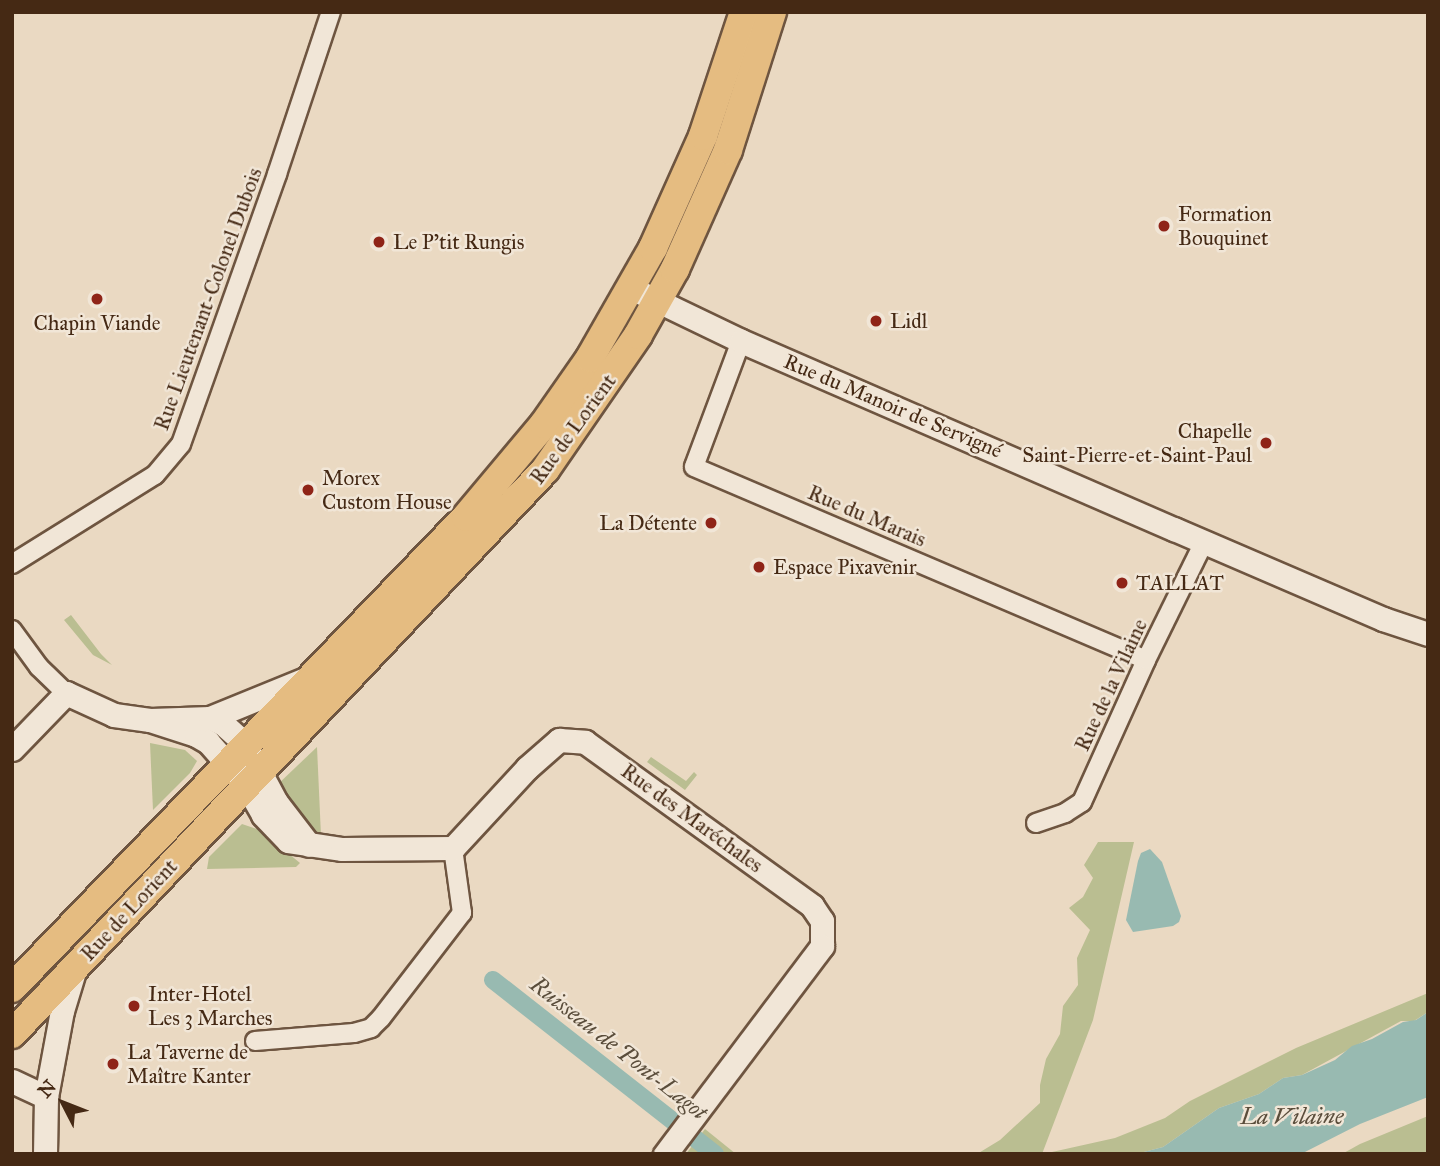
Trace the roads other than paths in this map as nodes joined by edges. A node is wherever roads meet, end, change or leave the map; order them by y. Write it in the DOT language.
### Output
graph roads {
  1 [pos="331,12"];
  2 [pos="744,12"];
  3 [pos="772,12"];
  4 [pos="631,288"];
  5 [pos="658,301"];
  6 [pos="741,341"];
  7 [pos="476,526"];
  8 [pos="1205,542"];
  9 [pos="12,564"];
  10 [pos="12,629"];
  11 [pos="1428,634"];
  12 [pos="1146,660"];
  13 [pos="313,676"];
  14 [pos="66,693"];
  15 [pos="210,718"];
  16 [pos="150,720"];
  17 [pos="12,749"];
  18 [pos="236,753"];
  19 [pos="253,778"];
  20 [pos="1037,823"];
  21 [pos="453,848"];
  22 [pos="75,968"];
  23 [pos="12,988"];
  24 [pos="12,1034"];
  25 [pos="255,1041"];
  26 [pos="12,1081"];
  27 [pos="46,1097"];
  28 [pos="668,1150"];
  29 [pos="45,1154"];
  1 -- 9 [label="street, Rue Lieutenant-Colonel Dubois"];
  2 -- 4 [label="main road, Rue de Lorient"];
  3 -- 5 [label="main road, Rue de Lorient"];
  4 -- 5 [label="street, Rue du Manoir de Servigné"];
  4 -- 7 [label="main road, Rue de Lorient"];
  5 -- 6 [label="street, Rue du Manoir de Servigné"];
  5 -- 7 [label="main road, Rue de Lorient"];
  6 -- 8 [label="street, Rue du Manoir de Servigné"];
  6 -- 12 [label="street, Rue du Marais"];
  7 -- 13 [label="main road, Rue de Lorient"];
  7 -- 19 [label="main road, Rue de Lorient"];
  8 -- 11 [label="street, Rue du Manoir de Servigné"];
  8 -- 12 [label="street, Rue de la Vilaine"];
  10 -- 14 [label="street"];
  12 -- 20 [label="street, Rue de la Vilaine"];
  13 -- 15 [label="street"];
  13 -- 18 [label="main road, Rue de Lorient"];
  14 -- 16 [label="street"];
  14 -- 17 [label="street"];
  15 -- 16 [label="street"];
  15 -- 18 [label="street"];
  16 -- 18 [label="street"];
  18 -- 19 [label="street"];
  18 -- 23 [label="main road, Rue de Lorient"];
  19 -- 21 [label="street"];
  19 -- 22 [label="main road, Rue de Lorient"];
  21 -- 25 [label="street"];
  21 -- 28 [label="street, Rue des Maréchales"];
  22 -- 24 [label="main road, Rue de Lorient"];
  22 -- 27 [label="street"];
  26 -- 27 [label="street"];
  27 -- 29 [label="street"];
}
